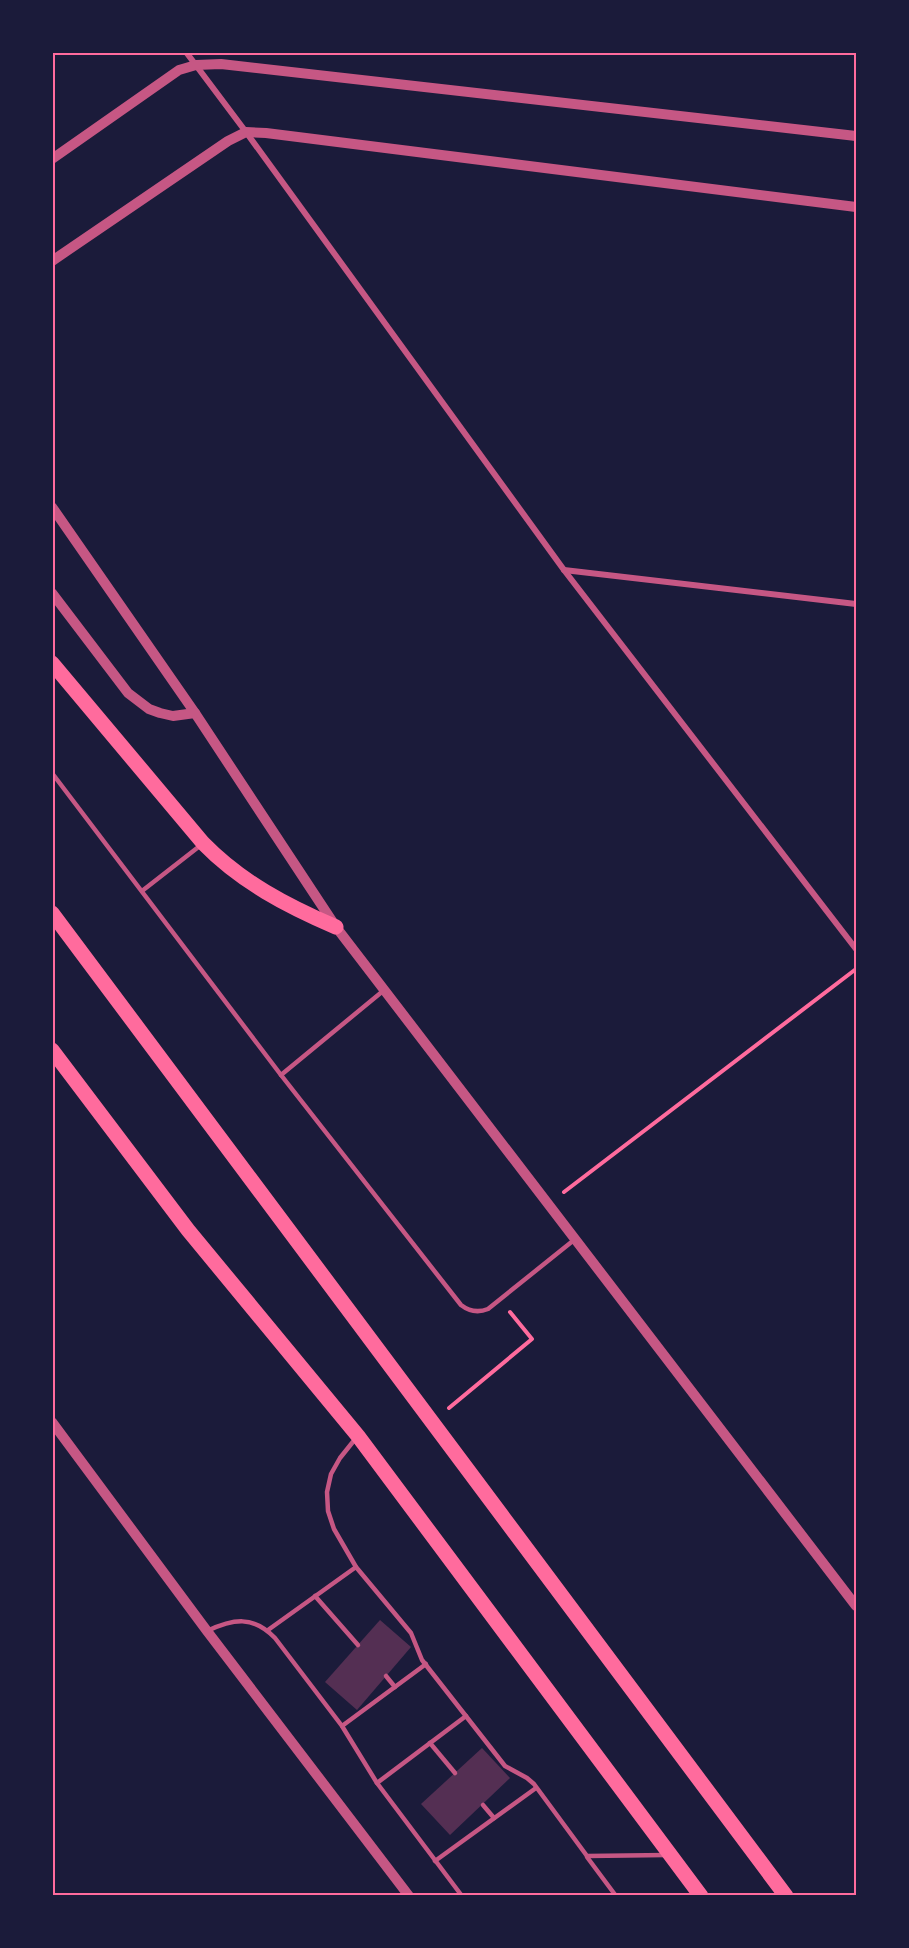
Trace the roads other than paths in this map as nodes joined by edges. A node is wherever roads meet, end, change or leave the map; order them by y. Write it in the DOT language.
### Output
graph roads {
  1 [pos="186,52"];
  2 [pos="196,65"];
  3 [pos="246,132"];
  4 [pos="856,136"];
  5 [pos="52,159"];
  6 [pos="856,207"];
  7 [pos="52,261"];
  8 [pos="52,507"];
  9 [pos="564,570"];
  10 [pos="52,593"];
  11 [pos="856,604"];
  12 [pos="52,663"];
  13 [pos="195,713"];
  14 [pos="52,773"];
  15 [pos="204,843"];
  16 [pos="142,891"];
  17 [pos="52,913"];
  18 [pos="336,927"];
  19 [pos="856,949"];
  20 [pos="385,990"];
  21 [pos="52,1050"];
  22 [pos="281,1075"];
  23 [pos="576,1239"];
  24 [pos="52,1422"];
  25 [pos="358,1436"];
  26 [pos="356,1567"];
  27 [pos="315,1596"];
  28 [pos="856,1606"];
  29 [pos="268,1630"];
  30 [pos="207,1631"];
  31 [pos="358,1645"];
  32 [pos="426,1664"];
  33 [pos="386,1676"];
  34 [pos="395,1687"];
  35 [pos="466,1716"];
  36 [pos="342,1726"];
  37 [pos="430,1743"];
  38 [pos="455,1773"];
  39 [pos="377,1783"];
  40 [pos="536,1788"];
  41 [pos="483,1805"];
  42 [pos="494,1818"];
  43 [pos="671,1855"];
  44 [pos="587,1856"];
  45 [pos="435,1861"];
  46 [pos="409,1896"];
  47 [pos="462,1896"];
  48 [pos="616,1896"];
  49 [pos="701,1896"];
  50 [pos="786,1896"];
  1 -- 2 [label="street"];
  2 -- 3 [label="street"];
  2 -- 4 [label="street"];
  2 -- 5 [label="street"];
  3 -- 6 [label="street"];
  3 -- 7 [label="street"];
  3 -- 9 [label="street"];
  8 -- 13 [label="street"];
  9 -- 11 [label="street"];
  9 -- 19 [label="street"];
  10 -- 13 [label="street"];
  12 -- 15 [label="main road"];
  13 -- 18 [label="street"];
  14 -- 16 [label="lane"];
  15 -- 16 [label="lane"];
  15 -- 18 [label="main road"];
  16 -- 22 [label="lane"];
  17 -- 50 [label="main road"];
  18 -- 20 [label="street"];
  20 -- 22 [label="lane"];
  20 -- 23 [label="street"];
  21 -- 25 [label="main road"];
  22 -- 23 [label="lane"];
  23 -- 28 [label="street"];
  24 -- 30 [label="street"];
  25 -- 26 [label="lane"];
  25 -- 43 [label="main road"];
  26 -- 27 [label="lane"];
  26 -- 32 [label="lane"];
  27 -- 29 [label="lane"];
  27 -- 31 [label="lane"];
  29 -- 30 [label="lane"];
  29 -- 36 [label="lane"];
  30 -- 46 [label="street"];
  32 -- 34 [label="lane"];
  32 -- 35 [label="lane"];
  33 -- 34 [label="lane"];
  34 -- 36 [label="lane"];
  35 -- 37 [label="lane"];
  35 -- 40 [label="lane"];
  36 -- 39 [label="lane"];
  37 -- 38 [label="lane"];
  37 -- 39 [label="lane"];
  39 -- 45 [label="lane"];
  40 -- 42 [label="lane"];
  40 -- 44 [label="lane"];
  41 -- 42 [label="lane"];
  42 -- 45 [label="lane"];
  43 -- 44 [label="lane"];
  43 -- 49 [label="main road"];
  44 -- 48 [label="lane"];
  45 -- 47 [label="lane"];
}
